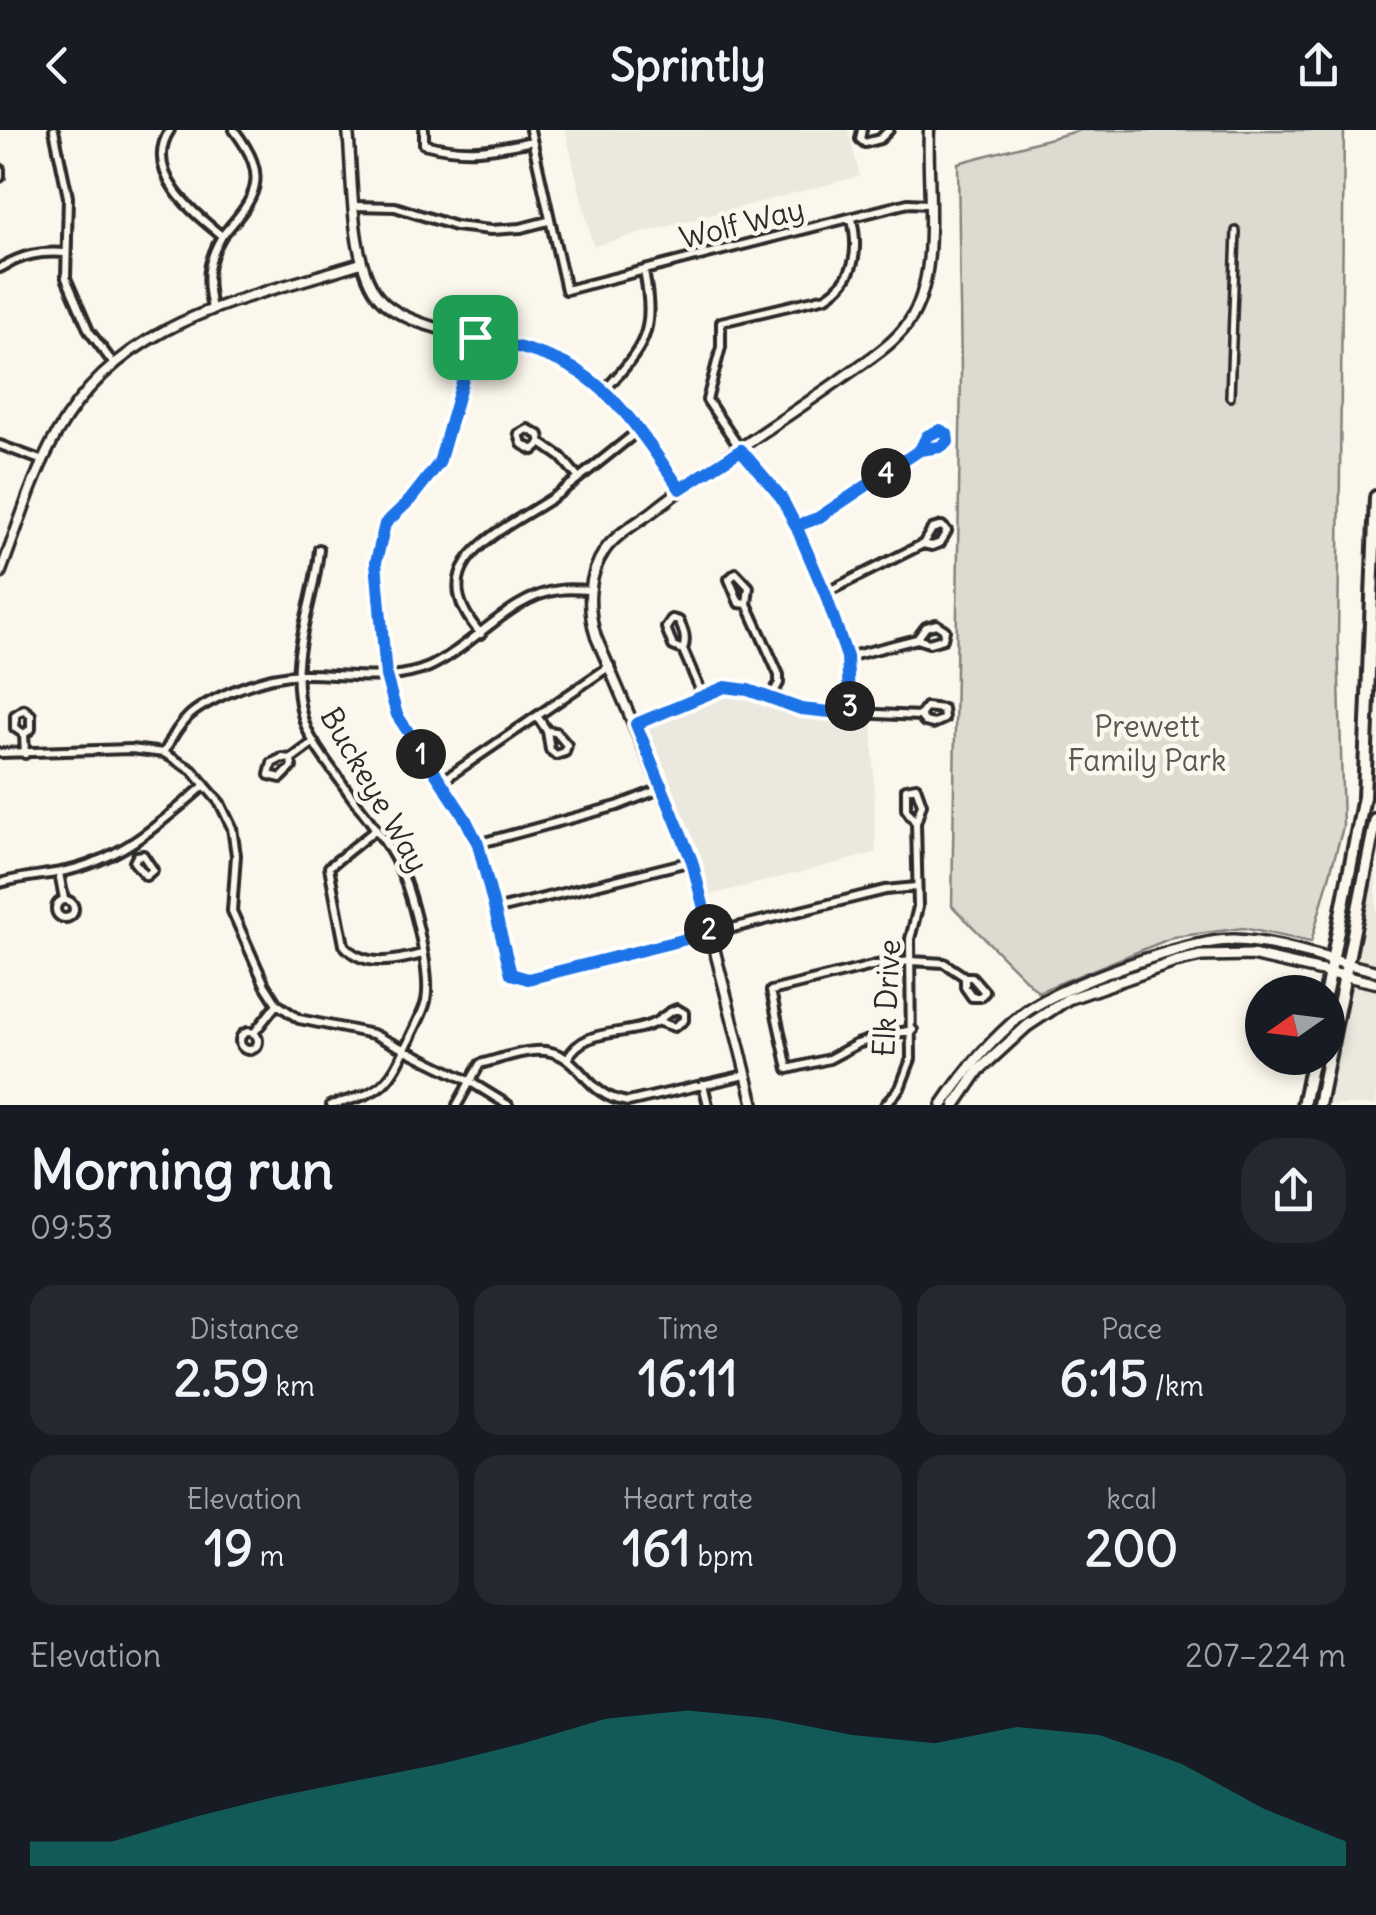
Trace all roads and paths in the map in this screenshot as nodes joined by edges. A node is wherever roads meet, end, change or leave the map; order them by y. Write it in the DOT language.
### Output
graph roads {
  1 [pos="54,130"];
  2 [pos="170,130"];
  3 [pos="234,130"];
  4 [pos="348,130"];
  5 [pos="424,130"];
  6 [pos="530,130"];
  7 [pos="862,130"];
  8 [pos="889,130"];
  9 [pos="929,130"];
  10 [pos="533,141"];
  11 [pos="0,169"];
  12 [pos="0,177"];
  13 [pos="928,204"];
  14 [pos="355,206"];
  15 [pos="852,219"];
  16 [pos="548,221"];
  17 [pos="1236,231"];
  18 [pos="222,236"];
  19 [pos="65,253"];
  20 [pos="361,263"];
  21 [pos="0,268"];
  22 [pos="644,271"];
  23 [pos="212,310"];
  24 [pos="475,337"];
  25 [pos="113,364"];
  26 [pos="604,391"];
  27 [pos="1230,398"];
  28 [pos="638,431"];
  29 [pos="0,444"];
  30 [pos="541,444"];
  31 [pos="741,450"];
  32 [pos="920,450"];
  33 [pos="43,461"];
  34 [pos="578,477"];
  35 [pos="680,489"];
  36 [pos="1376,497"];
  37 [pos="796,526"];
  38 [pos="923,544"];
  39 [pos="319,550"];
  40 [pos="0,574"];
  41 [pos="590,590"];
  42 [pos="825,593"];
  43 [pos="747,604"];
  44 [pos="481,634"];
  45 [pos="917,639"];
  46 [pos="683,650"];
  47 [pos="847,657"];
  48 [pos="610,666"];
  49 [pos="298,674"];
  50 [pos="386,676"];
  51 [pos="702,694"];
  52 [pos="770,698"];
  53 [pos="850,714"];
  54 [pos="537,716"];
  55 [pos="920,716"];
  56 [pos="636,724"];
  57 [pos="547,731"];
  58 [pos="24,734"];
  59 [pos="314,742"];
  60 [pos="0,753"];
  61 [pos="164,753"];
  62 [pos="25,754"];
  63 [pos="291,759"];
  64 [pos="442,780"];
  65 [pos="205,785"];
  66 [pos="660,789"];
  67 [pos="1376,819"];
  68 [pos="916,823"];
  69 [pos="375,830"];
  70 [pos="478,844"];
  71 [pos="129,847"];
  72 [pos="136,856"];
  73 [pos="692,861"];
  74 [pos="59,872"];
  75 [pos="0,883"];
  76 [pos="916,886"];
  77 [pos="64,899"];
  78 [pos="496,910"];
  79 [pos="710,933"];
  80 [pos="422,954"];
  81 [pos="1334,960"];
  82 [pos="911,961"];
  83 [pos="1347,964"];
  84 [pos="1376,971"];
  85 [pos="1331,973"];
  86 [pos="1340,975"];
  87 [pos="1344,975"];
  88 [pos="1345,976"];
  89 [pos="965,978"];
  90 [pos="1376,983"];
  91 [pos="277,1004"];
  92 [pos="657,1021"];
  93 [pos="912,1030"];
  94 [pos="254,1034"];
  95 [pos="406,1050"];
  96 [pos="566,1059"];
  97 [pos="745,1075"];
  98 [pos="1309,1075"];
  99 [pos="1325,1075"];
  100 [pos="468,1081"];
  101 [pos="703,1084"];
  102 [pos="628,1103"];
  103 [pos="330,1105"];
  104 [pos="456,1105"];
  105 [pos="508,1105"];
  106 [pos="708,1105"];
  107 [pos="754,1105"];
  108 [pos="885,1105"];
  109 [pos="942,1105"];
  110 [pos="955,1105"];
  111 [pos="1303,1105"];
  112 [pos="1319,1105"];
  1 -- 19 [label="street"];
  2 -- 18 [label="street"];
  3 -- 18 [label="street"];
  4 -- 14 [label="street"];
  5 -- 10 [label="street"];
  6 -- 10 [label="street"];
  7 -- 8 [label="street"];
  9 -- 13 [label="street"];
  10 -- 16 [label="street"];
  11 -- 12 [label="street"];
  13 -- 15 [label="street, Wolf Way"];
  13 -- 31 [label="street"];
  14 -- 16 [label="street"];
  14 -- 20 [label="street"];
  15 -- 22 [label="street, Wolf Way"];
  15 -- 31 [label="street"];
  16 -- 22 [label="street, Wolf Way"];
  17 -- 27 [label="street"];
  18 -- 23 [label="street"];
  19 -- 21 [label="street"];
  19 -- 25 [label="street"];
  20 -- 23 [label="street"];
  20 -- 24 [label="street"];
  22 -- 26 [label="street"];
  23 -- 25 [label="street"];
  24 -- 26 [label="street"];
  24 -- 50 [label="street"];
  25 -- 33 [label="street"];
  26 -- 28 [label="street"];
  28 -- 34 [label="street"];
  28 -- 35 [label="street"];
  29 -- 33 [label="street"];
  30 -- 34 [label="street"];
  31 -- 35 [label="street"];
  31 -- 37 [label="street"];
  32 -- 37 [label="street"];
  33 -- 40 [label="street"];
  34 -- 44 [label="street"];
  35 -- 41 [label="street"];
  36 -- 81 [label="main road"];
  37 -- 42 [label="street"];
  38 -- 42 [label="street"];
  39 -- 49 [label="street, Buckeye Way"];
  41 -- 44 [label="street"];
  41 -- 48 [label="street"];
  42 -- 47 [label="street"];
  43 -- 43 [label="street"];
  43 -- 52 [label="street"];
  44 -- 50 [label="street"];
  45 -- 47 [label="street"];
  46 -- 46 [label="street"];
  46 -- 51 [label="street"];
  47 -- 53 [label="street"];
  48 -- 54 [label="street"];
  48 -- 56 [label="street"];
  49 -- 50 [label="street"];
  49 -- 59 [label="street, Buckeye Way"];
  49 -- 61 [label="street"];
  50 -- 64 [label="street"];
  51 -- 52 [label="street"];
  51 -- 56 [label="street"];
  52 -- 53 [label="street"];
  53 -- 55 [label="street"];
  54 -- 57 [label="street"];
  54 -- 64 [label="street"];
  56 -- 66 [label="street"];
  58 -- 62 [label="street"];
  59 -- 63 [label="street"];
  59 -- 69 [label="street, Buckeye Way"];
  60 -- 62 [label="street"];
  61 -- 62 [label="street"];
  61 -- 65 [label="street"];
  64 -- 70 [label="street"];
  65 -- 71 [label="street"];
  65 -- 91 [label="street"];
  66 -- 70 [label="street"];
  66 -- 73 [label="street"];
  67 -- 83 [label="main road"];
  68 -- 68 [label="street, Elk Drive"];
  68 -- 76 [label="street, Elk Drive"];
  69 -- 80 [label="street, Buckeye Way"];
  69 -- 80 [label="street"];
  70 -- 78 [label="street"];
  71 -- 72 [label="street"];
  71 -- 74 [label="street"];
  73 -- 78 [label="street"];
  73 -- 79 [label="street"];
  74 -- 75 [label="street"];
  74 -- 77 [label="street"];
  76 -- 79 [label="street"];
  76 -- 82 [label="street, Elk Drive"];
  78 -- 79 [label="street"];
  79 -- 97 [label="street"];
  80 -- 95 [label="street, Buckeye Way"];
  81 -- 83 [label="main road"];
  81 -- 85 [label="main road"];
  81 -- 109 [label="main road"];
  82 -- 89 [label="street"];
  82 -- 93 [label="street, Elk Drive"];
  82 -- 93 [label="street"];
  83 -- 84 [label="street"];
  83 -- 87 [label="main road"];
  85 -- 86 [label="main road"];
  85 -- 110 [label="main road"];
  88 -- 90 [label="street"];
  91 -- 94 [label="street"];
  91 -- 95 [label="street"];
  92 -- 96 [label="street"];
  93 -- 108 [label="street, Elk Drive"];
  95 -- 100 [label="street"];
  95 -- 103 [label="street, Buckeye Way"];
  96 -- 100 [label="street"];
  96 -- 102 [label="street"];
  97 -- 101 [label="street"];
  97 -- 107 [label="street"];
  98 -- 111 [label="main road"];
  99 -- 112 [label="main road"];
  100 -- 104 [label="street"];
  100 -- 105 [label="street"];
  101 -- 102 [label="street"];
  101 -- 106 [label="street"];
}
